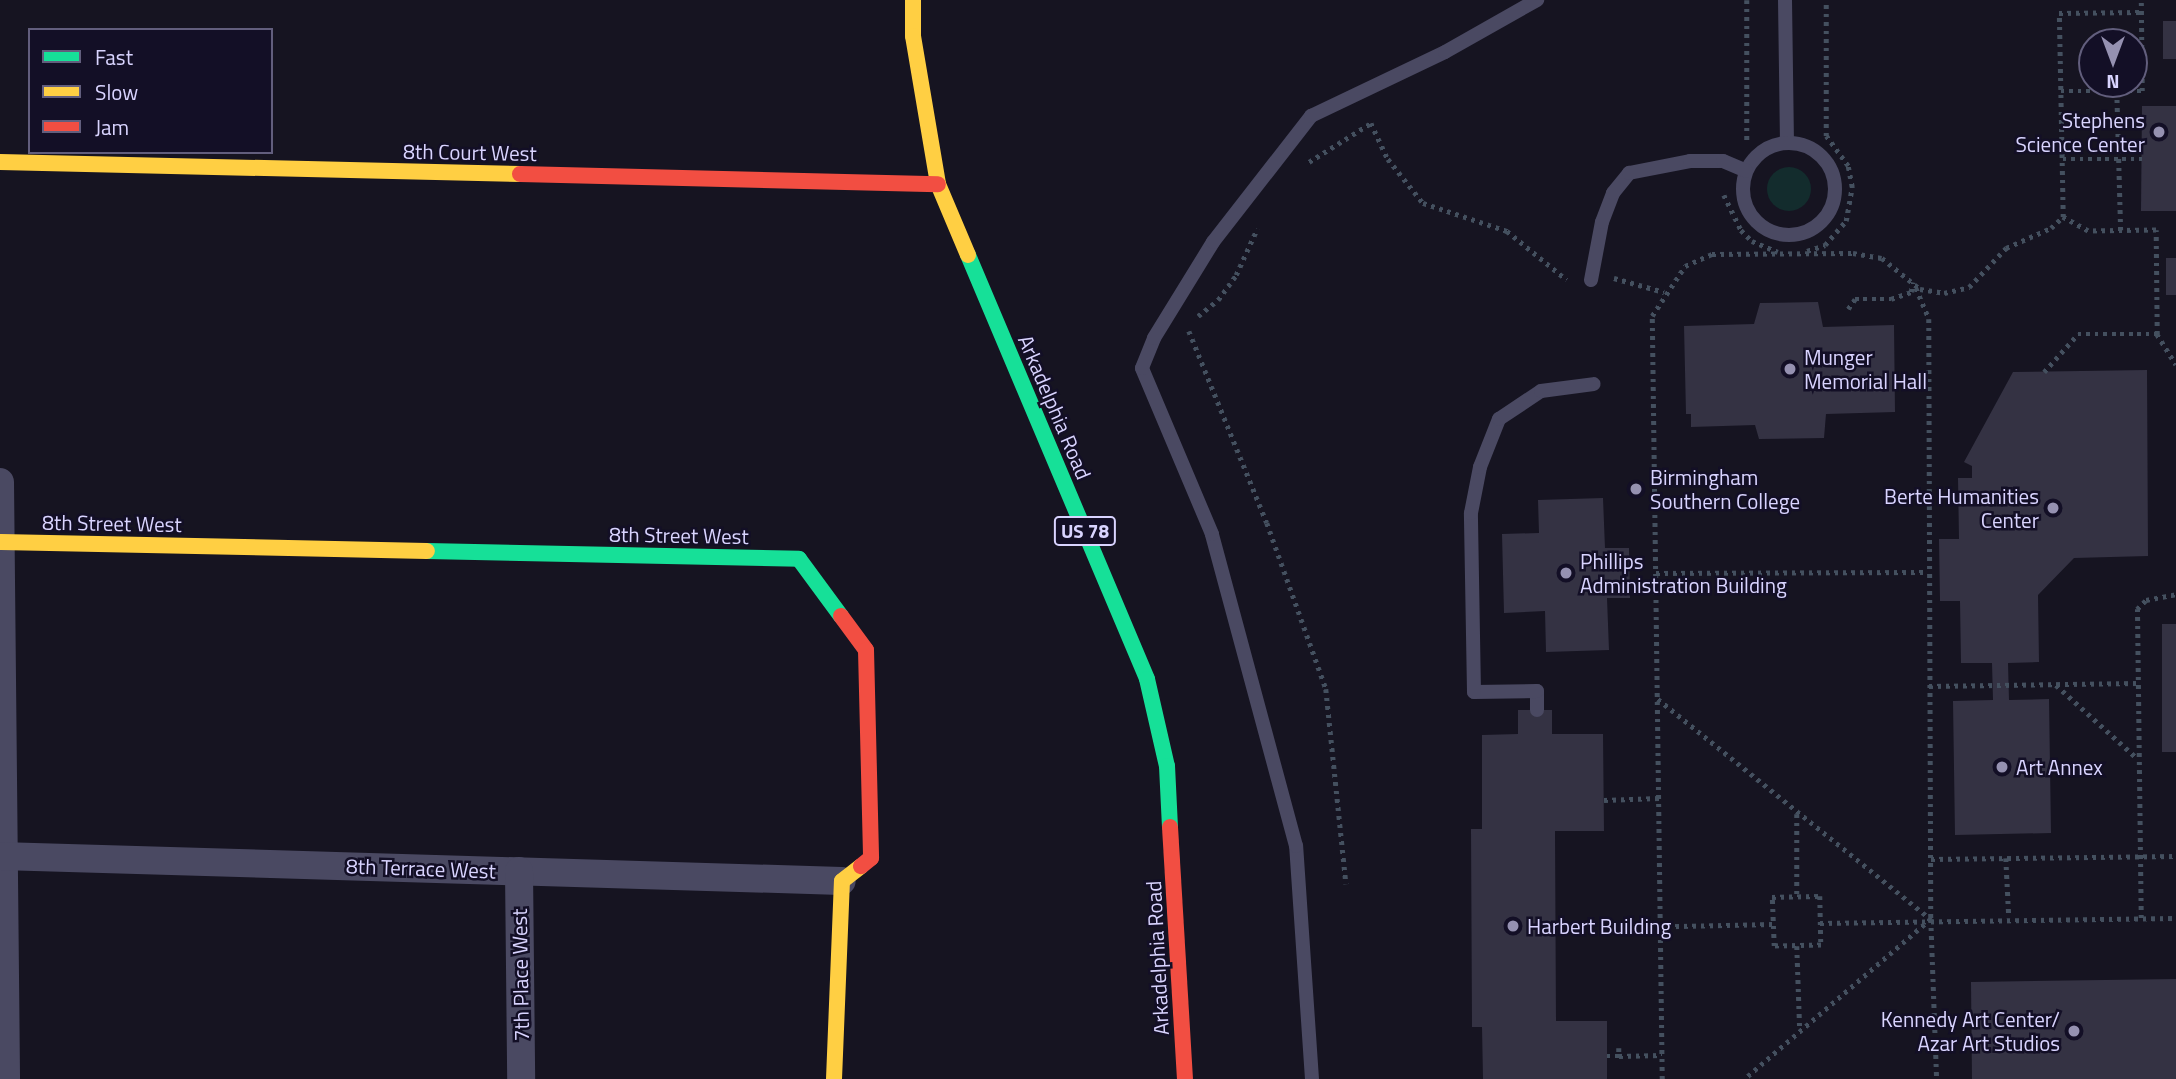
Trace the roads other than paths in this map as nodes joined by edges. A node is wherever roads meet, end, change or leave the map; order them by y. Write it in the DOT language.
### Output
graph roads {
  1 [pos="913,0"];
  2 [pos="1537,0"];
  3 [pos="1786,0"];
  4 [pos="1787,143"];
  5 [pos="0,162"];
  6 [pos="1746,171"];
  7 [pos="938,184"];
  8 [pos="1591,279"];
  9 [pos="1594,384"];
  10 [pos="0,482"];
  11 [pos="1,542"];
  12 [pos="1537,710"];
  13 [pos="2,856"];
  14 [pos="519,871"];
  15 [pos="842,881"];
  16 [pos="6,1079"];
  17 [pos="521,1079"];
  18 [pos="834,1079"];
  19 [pos="1185,1079"];
  20 [pos="1311,1079"];
  1 -- 7 [label="street, Arkadelphia Road / US 78"];
  2 -- 20 [label="lane"];
  3 -- 4 [label="lane"];
  4 -- 6 [label="lane"];
  4 -- 6 [label="lane"];
  5 -- 7 [label="street, 8th Court West"];
  6 -- 8 [label="lane"];
  7 -- 19 [label="street, Arkadelphia Road / US 78"];
  9 -- 12 [label="lane"];
  10 -- 11 [label="street"];
  11 -- 13 [label="street"];
  11 -- 15 [label="street, 8th Street West"];
  13 -- 14 [label="street, 8th Terrace West"];
  13 -- 16 [label="street"];
  14 -- 15 [label="street, 8th Terrace West"];
  14 -- 17 [label="street, 7th Place West"];
  15 -- 18 [label="street"];
}
